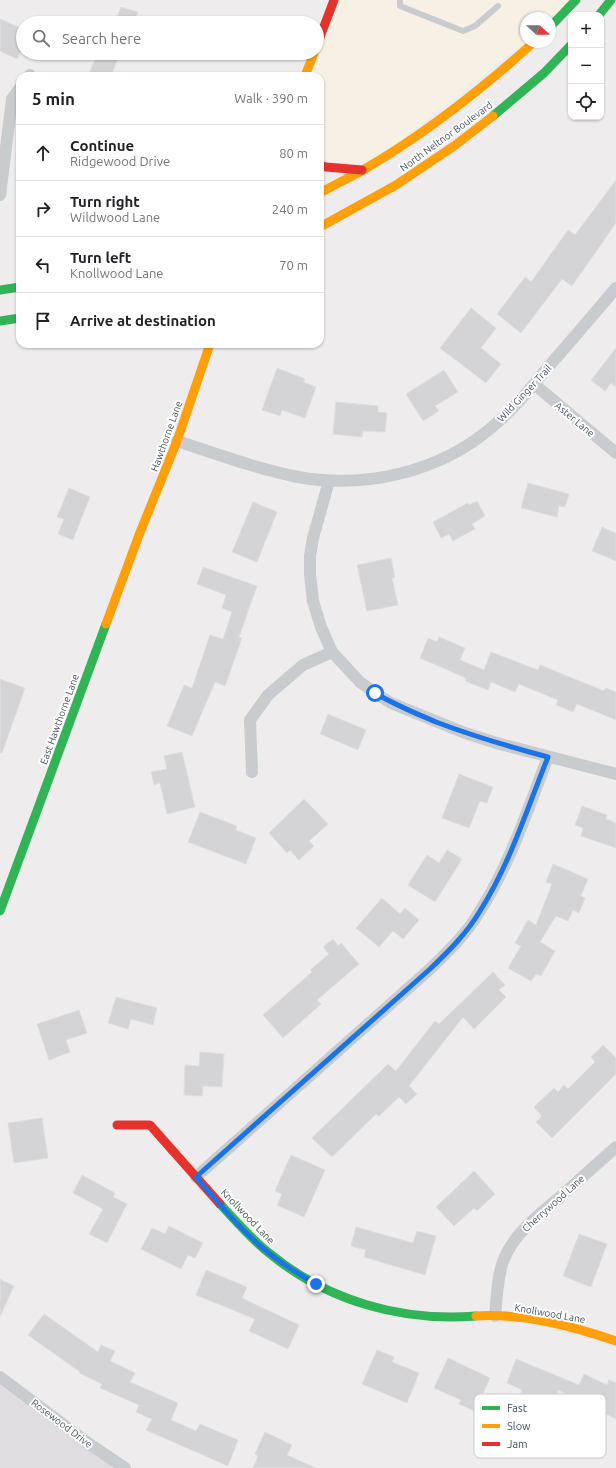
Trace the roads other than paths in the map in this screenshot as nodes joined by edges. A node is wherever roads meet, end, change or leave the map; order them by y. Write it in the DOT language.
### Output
graph roads {
  1 [pos="334,0"];
  2 [pos="400,0"];
  3 [pos="576,0"];
  4 [pos="612,0"];
  5 [pos="498,6"];
  6 [pos="602,12"];
  7 [pos="556,21"];
  8 [pos="324,26"];
  9 [pos="527,48"];
  10 [pos="568,48"];
  11 [pos="311,60"];
  12 [pos="307,72"];
  13 [pos="16,94"];
  14 [pos="324,166"];
  15 [pos="362,170"];
  16 [pos="324,191"];
  17 [pos="0,196"];
  18 [pos="324,225"];
  19 [pos="16,288"];
  20 [pos="616,288"];
  21 [pos="0,290"];
  22 [pos="16,319"];
  23 [pos="0,321"];
  24 [pos="209,348"];
  25 [pos="534,384"];
  26 [pos="177,441"];
  27 [pos="616,453"];
  28 [pos="329,481"];
  29 [pos="139,535"];
  30 [pos="332,652"];
  31 [pos="548,757"];
  32 [pos="252,772"];
  33 [pos="616,774"];
  34 [pos="0,911"];
  35 [pos="117,1125"];
  36 [pos="616,1147"];
  37 [pos="196,1177"];
  38 [pos="495,1316"];
  39 [pos="616,1341"];
  40 [pos="0,1377"];
  41 [pos="125,1468"];
  1 -- 8 [label="street"];
  2 -- 5 [label="lane"];
  3 -- 7 [label="street"];
  4 -- 6 [label="street"];
  9 -- 15 [label="street, North Neltnor Boulevard"];
  10 -- 18 [label="street, North Neltnor Boulevard"];
  11 -- 12 [label="street"];
  13 -- 17 [label="street"];
  14 -- 15 [label="street"];
  15 -- 16 [label="street, North Neltnor Boulevard"];
  19 -- 21 [label="street"];
  20 -- 25 [label="street, Wild Ginger Trail"];
  22 -- 23 [label="street"];
  24 -- 26 [label="street, Hawthorne Lane"];
  25 -- 27 [label="street, Aster Lane"];
  25 -- 28 [label="street, Wild Ginger Trail"];
  26 -- 28 [label="street, Wild Ginger Trail"];
  26 -- 29 [label="street, Hawthorne Lane"];
  28 -- 30 [label="street"];
  29 -- 34 [label="street, East Hawthorne Lane"];
  30 -- 31 [label="street"];
  30 -- 32 [label="street"];
  31 -- 33 [label="street"];
  31 -- 37 [label="street"];
  35 -- 37 [label="street, Knollwood Lane"];
  36 -- 38 [label="street, Cherrywood Lane"];
  37 -- 38 [label="street, Knollwood Lane"];
  38 -- 39 [label="street, Knollwood Lane"];
  40 -- 41 [label="street, Rosewood Drive"];
}
